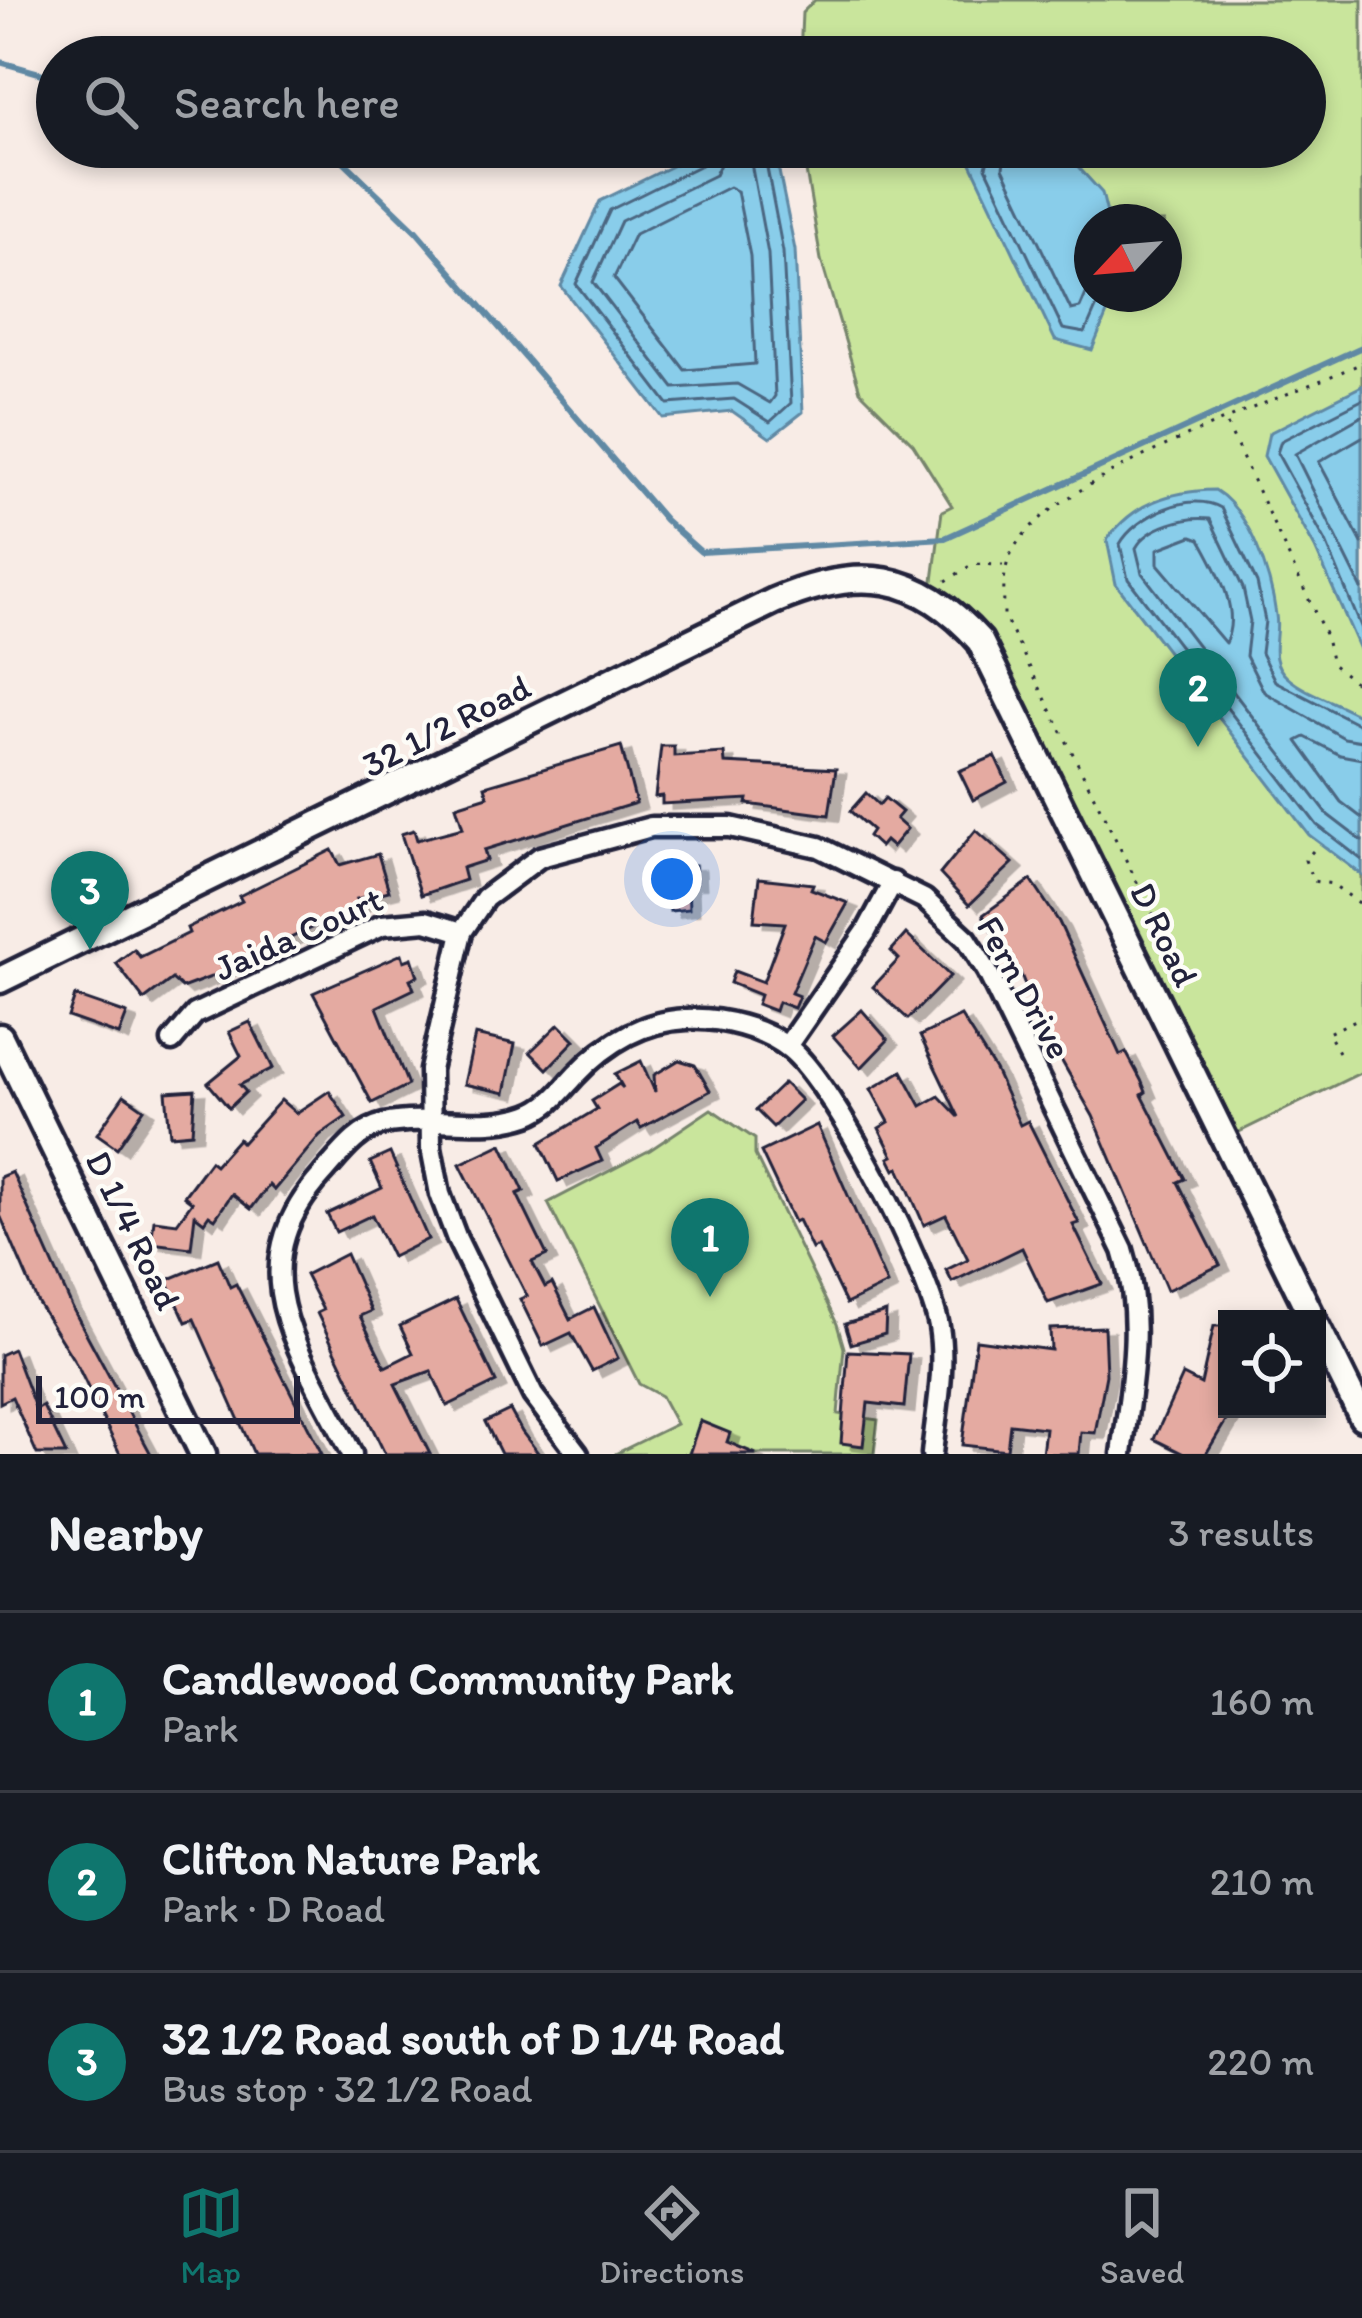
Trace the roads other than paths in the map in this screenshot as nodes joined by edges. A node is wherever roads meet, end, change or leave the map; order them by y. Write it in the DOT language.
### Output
graph roads {
  1 [pos="932,596"];
  2 [pos="893,882"];
  3 [pos="462,932"];
  4 [pos="0,980"];
  5 [pos="0,1037"];
  6 [pos="172,1041"];
  7 [pos="787,1046"];
  8 [pos="430,1117"];
  9 [pos="1309,1310"];
  10 [pos="1326,1345"];
  11 [pos="1362,1418"];
  12 [pos="203,1454"];
  13 [pos="352,1454"];
  14 [pos="578,1454"];
  15 [pos="932,1454"];
  16 [pos="1122,1454"];
  1 -- 4 [label="street, 32 1/2 Road"];
  1 -- 9 [label="street, D Road"];
  2 -- 3 [label="street, Fern Drive"];
  2 -- 7 [label="street"];
  2 -- 16 [label="street, Fern Drive"];
  3 -- 6 [label="street, Jaida Court"];
  3 -- 8 [label="street, Fern Drive"];
  5 -- 12 [label="street, D 1/4 Road"];
  7 -- 8 [label="street"];
  7 -- 15 [label="street"];
  8 -- 13 [label="street"];
  8 -- 14 [label="street, Fern Drive"];
  10 -- 11 [label="street, D Road"];
}
